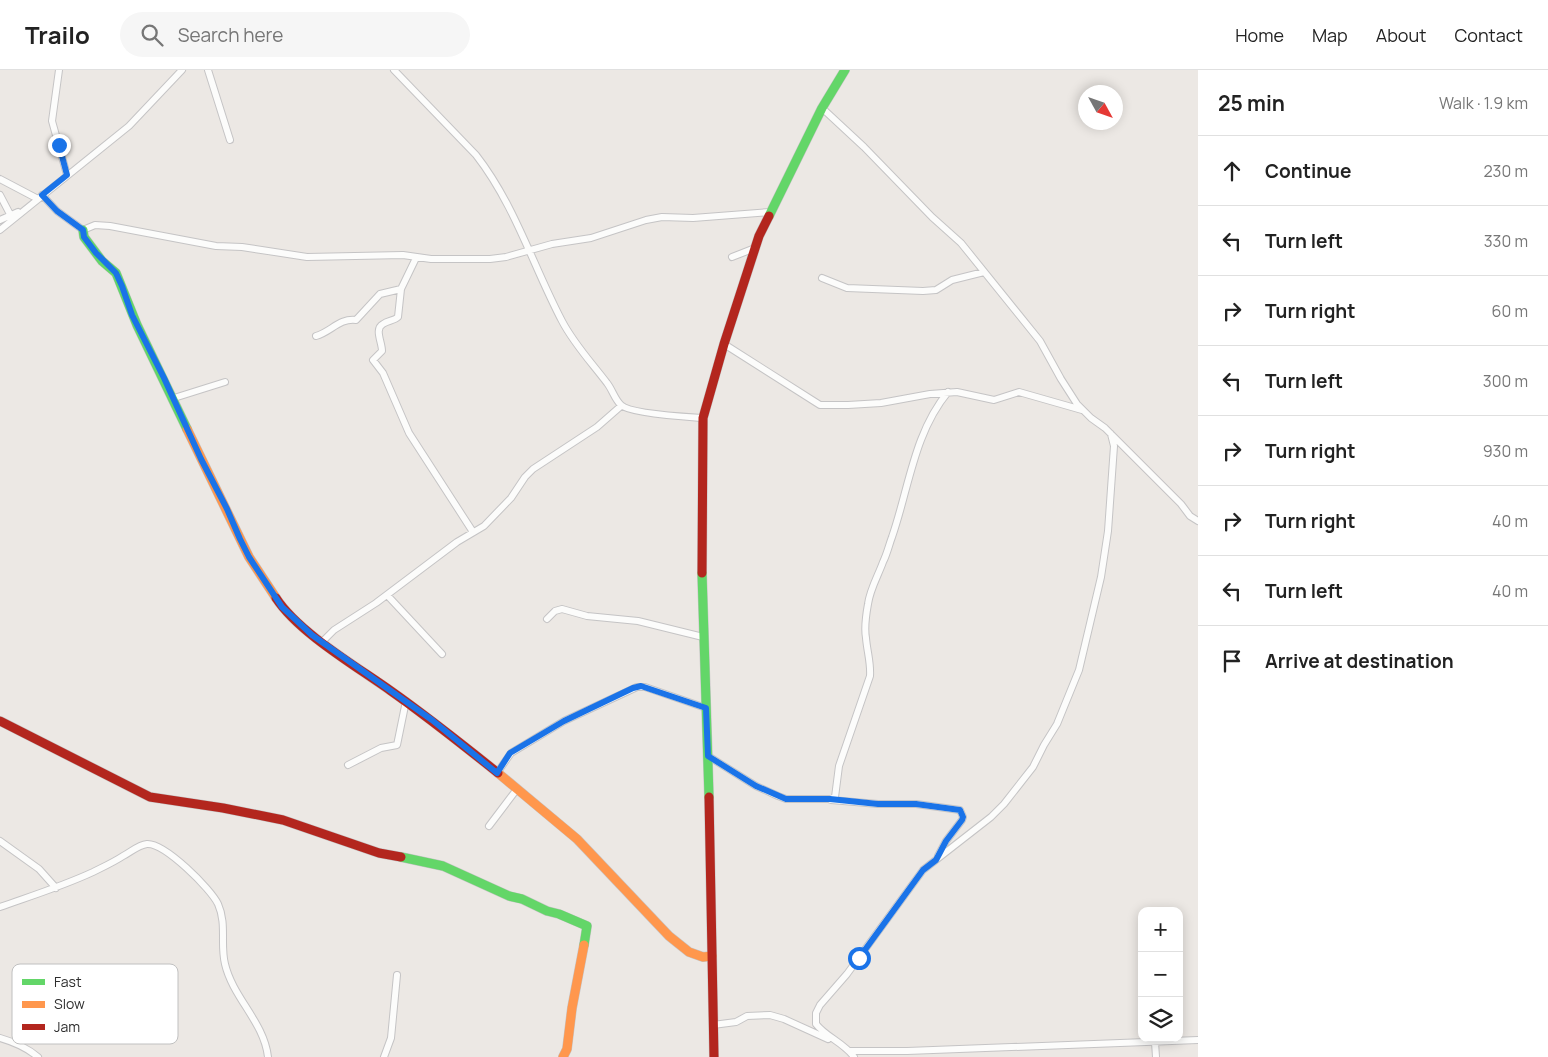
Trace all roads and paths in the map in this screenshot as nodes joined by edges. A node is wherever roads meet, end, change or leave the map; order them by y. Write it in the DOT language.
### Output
graph roads {
  1 [pos="59,70"];
  2 [pos="182,70"];
  3 [pos="208,70"];
  4 [pos="394,70"];
  5 [pos="844,70"];
  6 [pos="822,108"];
  7 [pos="230,140"];
  8 [pos="67,175"];
  9 [pos="0,179"];
  10 [pos="0,195"];
  11 [pos="40,197"];
  12 [pos="770,212"];
  13 [pos="12,218"];
  14 [pos="0,220"];
  15 [pos="0,230"];
  16 [pos="83,230"];
  17 [pos="755,248"];
  18 [pos="530,251"];
  19 [pos="732,256"];
  20 [pos="416,258"];
  21 [pos="984,272"];
  22 [pos="822,278"];
  23 [pos="401,289"];
  24 [pos="316,336"];
  25 [pos="724,344"];
  26 [pos="224,382"];
  27 [pos="948,392"];
  28 [pos="174,398"];
  29 [pos="621,406"];
  30 [pos="1084,411"];
  31 [pos="704,418"];
  32 [pos="1111,434"];
  33 [pos="1198,521"];
  34 [pos="473,532"];
  35 [pos="386,595"];
  36 [pos="547,619"];
  37 [pos="704,637"];
  38 [pos="322,642"];
  39 [pos="442,654"];
  40 [pos="406,701"];
  41 [pos="706,708"];
  42 [pos="0,721"];
  43 [pos="708,756"];
  44 [pos="348,765"];
  45 [pos="497,773"];
  46 [pos="517,789"];
  47 [pos="830,799"];
  48 [pos="490,826"];
  49 [pos="0,841"];
  50 [pos="936,860"];
  51 [pos="56,888"];
  52 [pos="0,907"];
  53 [pos="712,956"];
  54 [pos="397,975"];
  55 [pos="816,1024"];
  56 [pos="713,1025"];
  57 [pos="810,1031"];
  58 [pos="1198,1040"];
  59 [pos="1183,1041"];
  60 [pos="1155,1042"];
  61 [pos="18,1044"];
  62 [pos="839,1044"];
  63 [pos="852,1054"];
  64 [pos="38,1057"];
  65 [pos="268,1057"];
  66 [pos="384,1057"];
  67 [pos="563,1057"];
  68 [pos="714,1057"];
  69 [pos="1156,1057"];
  1 -- 8 [label="street"];
  2 -- 8 [label="street"];
  3 -- 7 [label="street"];
  4 -- 18 [label="street"];
  5 -- 6 [label="street"];
  6 -- 12 [label="street"];
  6 -- 21 [label="street"];
  8 -- 11 [label="street"];
  9 -- 11 [label="street"];
  10 -- 13 [label="street"];
  11 -- 13 [label="street"];
  11 -- 16 [label="street"];
  12 -- 17 [label="street"];
  12 -- 18 [label="street"];
  13 -- 14 [label="street"];
  13 -- 15 [label="street"];
  16 -- 20 [label="street"];
  16 -- 28 [label="street"];
  17 -- 19 [label="street"];
  17 -- 25 [label="street"];
  18 -- 20 [label="street"];
  18 -- 29 [label="street"];
  20 -- 23 [label="street"];
  21 -- 22 [label="street"];
  21 -- 30 [label="street"];
  23 -- 24 [label="street"];
  23 -- 34 [label="street"];
  25 -- 27 [label="street"];
  25 -- 31 [label="street"];
  26 -- 28 [label="street"];
  27 -- 30 [label="street"];
  27 -- 47 [label="street"];
  28 -- 38 [label="street"];
  29 -- 31 [label="street"];
  29 -- 34 [label="street"];
  30 -- 32 [label="street"];
  31 -- 37 [label="street"];
  32 -- 33 [label="street"];
  32 -- 50 [label="street"];
  34 -- 35 [label="street"];
  35 -- 38 [label="street"];
  35 -- 39 [label="street"];
  36 -- 37 [label="street"];
  37 -- 41 [label="street"];
  38 -- 40 [label="street"];
  40 -- 44 [label="street"];
  40 -- 45 [label="street"];
  41 -- 43 [label="street"];
  41 -- 45 [label="street"];
  42 -- 67 [label="street"];
  43 -- 47 [label="street"];
  43 -- 53 [label="street"];
  45 -- 46 [label="street"];
  46 -- 48 [label="street"];
  46 -- 53 [label="street"];
  47 -- 50 [label="street"];
  49 -- 51 [label="street"];
  50 -- 55 [label="street"];
  51 -- 52 [label="street"];
  51 -- 65 [label="street"];
  53 -- 56 [label="street"];
  54 -- 66 [label="street"];
  55 -- 57 [label="street"];
  55 -- 62 [label="street"];
  56 -- 57 [label="street"];
  56 -- 68 [label="street"];
  57 -- 62 [label="street"];
  58 -- 59 [label="street"];
  60 -- 63 [label="street"];
  60 -- 69 [label="street"];
  61 -- 64 [label="street"];
  62 -- 63 [label="street"];
}
